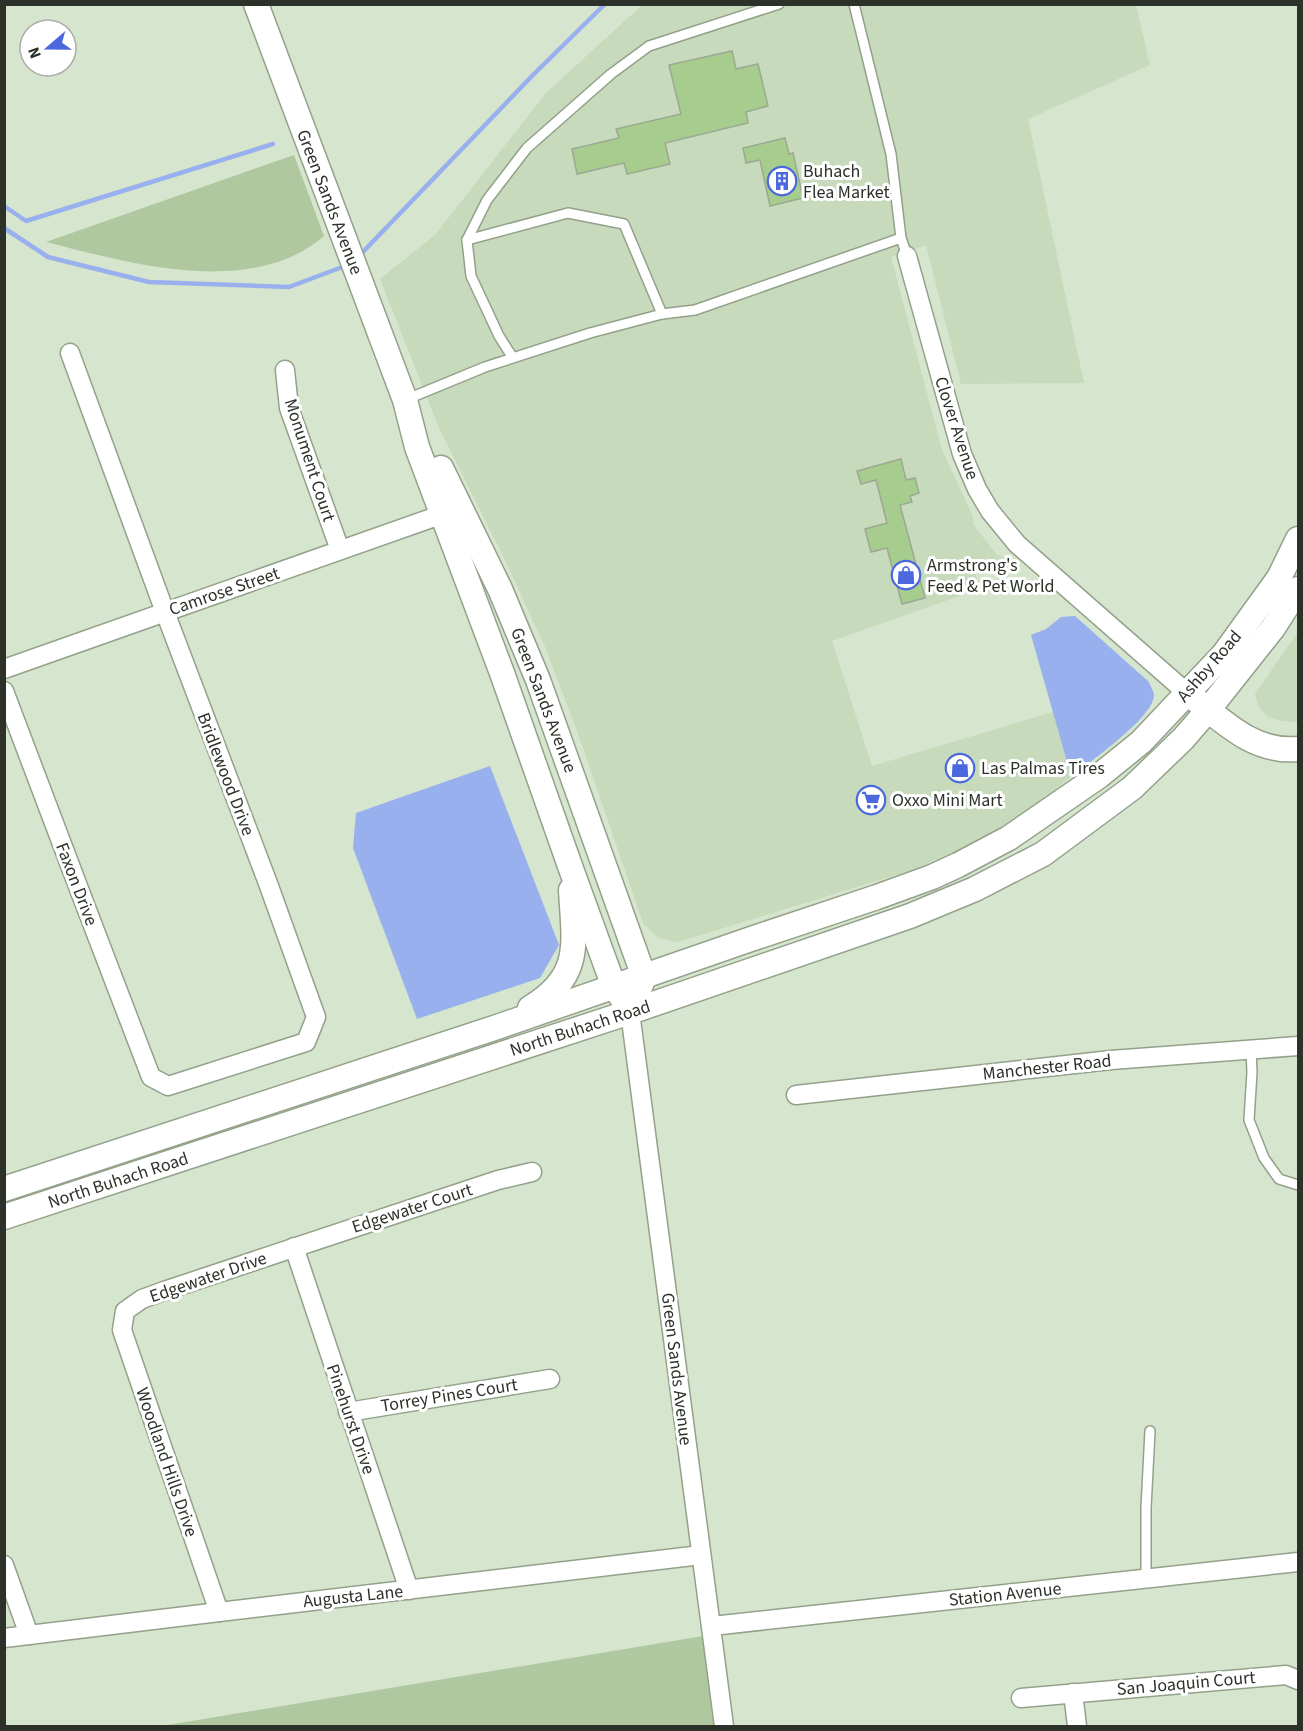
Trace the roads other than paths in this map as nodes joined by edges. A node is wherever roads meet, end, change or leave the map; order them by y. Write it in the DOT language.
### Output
graph roads {
  1 [pos="256,4"];
  2 [pos="779,4"];
  3 [pos="854,4"];
  4 [pos="901,238"];
  5 [pos="467,240"];
  6 [pos="907,256"];
  7 [pos="662,314"];
  8 [pos="70,353"];
  9 [pos="513,358"];
  10 [pos="285,370"];
  11 [pos="405,400"];
  12 [pos="443,514"];
  13 [pos="1298,540"];
  14 [pos="340,550"];
  15 [pos="1299,589"];
  16 [pos="165,612"];
  17 [pos="4,669"];
  18 [pos="4,691"];
  19 [pos="1187,693"];
  20 [pos="1208,710"];
  21 [pos="1299,749"];
  22 [pos="1099,776"];
  23 [pos="1132,789"];
  24 [pos="570,866"];
  25 [pos="932,877"];
  26 [pos="870,930"];
  27 [pos="644,977"];
  28 [pos="614,987"];
  29 [pos="630,1011"];
  30 [pos="497,1027"];
  31 [pos="1299,1046"];
  32 [pos="1251,1050"];
  33 [pos="151,1077"];
  34 [pos="796,1095"];
  35 [pos="532,1172"];
  36 [pos="1299,1185"];
  37 [pos="4,1189"];
  38 [pos="4,1217"];
  39 [pos="294,1247"];
  40 [pos="125,1311"];
  41 [pos="550,1379"];
  42 [pos="348,1412"];
  43 [pos="1150,1431"];
  44 [pos="701,1555"];
  45 [pos="1299,1562"];
  46 [pos="4,1565"];
  47 [pos="1146,1579"];
  48 [pos="409,1590"];
  49 [pos="219,1612"];
  50 [pos="712,1626"];
  51 [pos="29,1635"];
  52 [pos="4,1638"];
  53 [pos="1299,1680"];
  54 [pos="1073,1693"];
  55 [pos="1021,1698"];
  56 [pos="724,1726"];
  57 [pos="1077,1726"];
  1 -- 11 [label="main road, Green Sands Avenue"];
  2 -- 5 [label="lane"];
  3 -- 4 [label="lane"];
  4 -- 6 [label="lane"];
  4 -- 7 [label="lane"];
  5 -- 7 [label="lane"];
  5 -- 9 [label="lane"];
  6 -- 19 [label="street, Clover Avenue"];
  7 -- 9 [label="lane"];
  8 -- 16 [label="street, Bridlewood Drive"];
  9 -- 11 [label="lane"];
  10 -- 14 [label="street, Monument Court"];
  11 -- 12 [label="main road, Green Sands Avenue"];
  11 -- 27 [label="main road, Green Sands Avenue"];
  12 -- 14 [label="street, Camrose Street"];
  12 -- 24 [label="main road, Green Sands Avenue"];
  13 -- 19 [label="main road, Ashby Road"];
  14 -- 16 [label="street, Camrose Street"];
  15 -- 20 [label="main road, Ashby Road"];
  16 -- 17 [label="street, Camrose Street"];
  16 -- 33 [label="street, Bridlewood Drive"];
  18 -- 33 [label="street, Faxon Drive"];
  19 -- 20 [label="main road"];
  19 -- 22 [label="main road, Ashby Road"];
  20 -- 21 [label="main road"];
  20 -- 23 [label="main road, Ashby Road"];
  22 -- 25 [label="main road, North Buhach Road"];
  23 -- 26 [label="main road, North Buhach Road"];
  24 -- 28 [label="main road, Green Sands Avenue"];
  24 -- 30 [label="main road"];
  25 -- 26 [label="main road"];
  25 -- 27 [label="main road, North Buhach Road"];
  26 -- 29 [label="main road, North Buhach Road"];
  27 -- 28 [label="main road, North Buhach Road"];
  27 -- 29 [label="main road, Green Sands Avenue"];
  28 -- 29 [label="main road, Green Sands Avenue"];
  28 -- 30 [label="main road, North Buhach Road"];
  29 -- 38 [label="main road, North Buhach Road"];
  29 -- 44 [label="street, Green Sands Avenue"];
  30 -- 37 [label="main road, North Buhach Road"];
  31 -- 32 [label="street, Manchester Road"];
  32 -- 34 [label="street, Manchester Road"];
  32 -- 36 [label="lane"];
  35 -- 39 [label="street, Edgewater Court"];
  39 -- 40 [label="street, Edgewater Drive"];
  39 -- 42 [label="street, Pinehurst Drive"];
  40 -- 49 [label="street, Woodland Hills Drive"];
  41 -- 42 [label="street, Torrey Pines Court"];
  42 -- 48 [label="street, Pinehurst Drive"];
  43 -- 47 [label="lane"];
  44 -- 48 [label="street, Augusta Lane"];
  44 -- 50 [label="street, Green Sands Avenue"];
  45 -- 47 [label="street, Station Avenue"];
  46 -- 51 [label="street"];
  47 -- 50 [label="street, Station Avenue"];
  48 -- 49 [label="street, Augusta Lane"];
  49 -- 51 [label="street, Augusta Lane"];
  50 -- 56 [label="street, Green Sands Avenue"];
  51 -- 52 [label="street, Augusta Lane"];
  53 -- 54 [label="street, San Joaquin Court"];
  54 -- 55 [label="street, San Joaquin Court"];
  54 -- 57 [label="street"];
}
